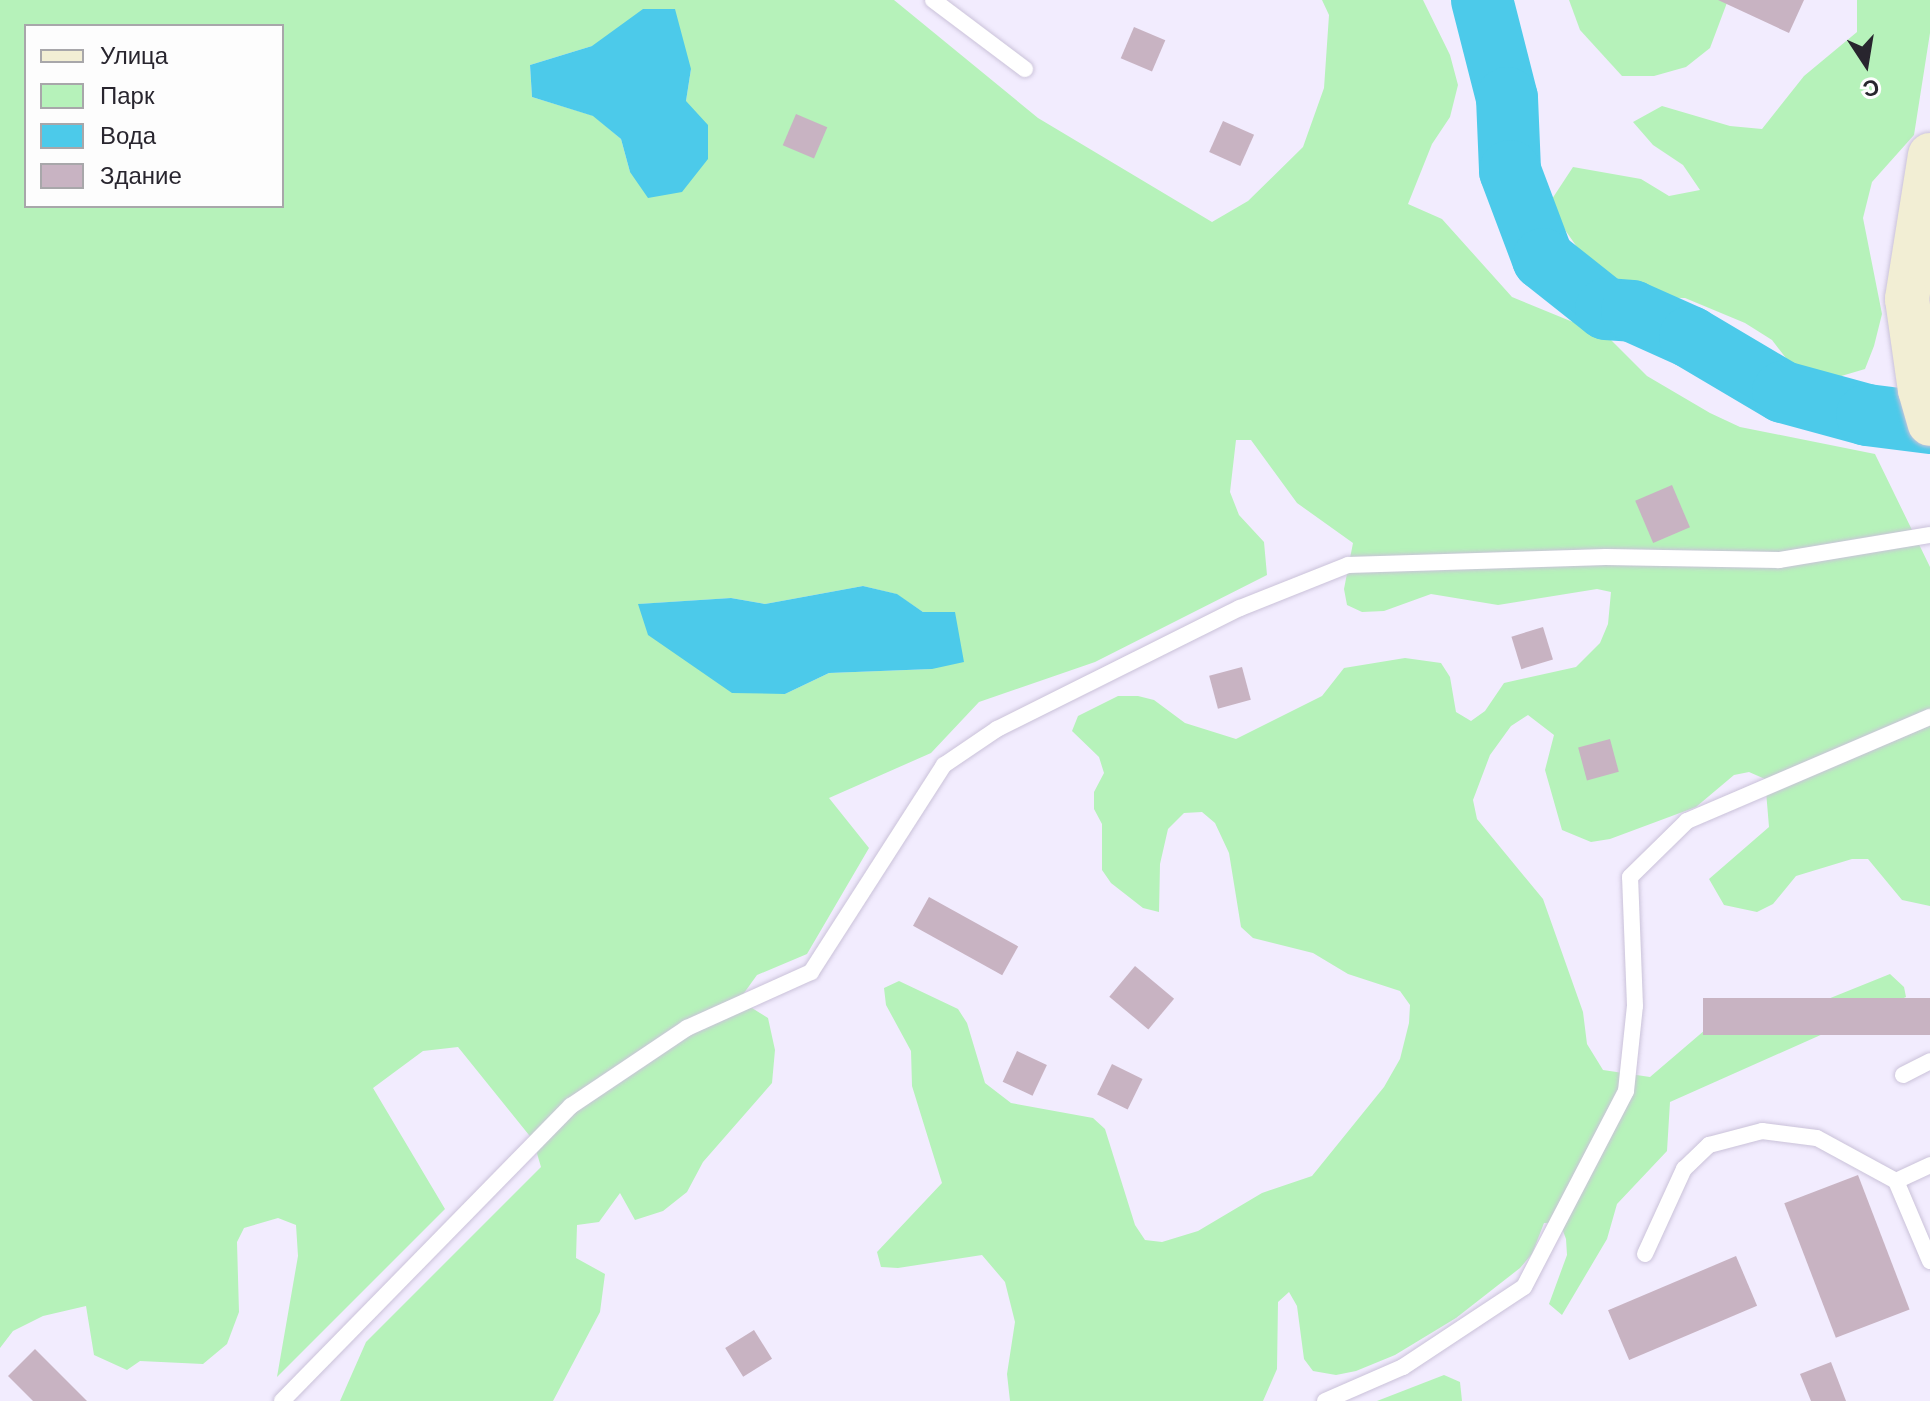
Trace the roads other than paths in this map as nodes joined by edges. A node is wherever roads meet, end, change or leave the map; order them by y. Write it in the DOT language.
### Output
graph roads {
  1 [pos="933,0"];
  2 [pos="1025,69"];
  3 [pos="1930,155"];
  4 [pos="1925,407"];
  5 [pos="1930,535"];
  6 [pos="1930,717"];
  7 [pos="1930,1061"];
  8 [pos="1903,1075"];
  9 [pos="1930,1165"];
  10 [pos="1896,1181"];
  11 [pos="1645,1254"];
  12 [pos="1930,1261"];
  13 [pos="282,1401"];
  14 [pos="1325,1401"];
  1 -- 2 [label="lane"];
  3 -- 4 [label="street"];
  5 -- 13 [label="lane"];
  6 -- 14 [label="lane"];
  7 -- 8 [label="lane"];
  9 -- 10 [label="lane"];
  10 -- 11 [label="lane"];
  10 -- 12 [label="lane"];
}
